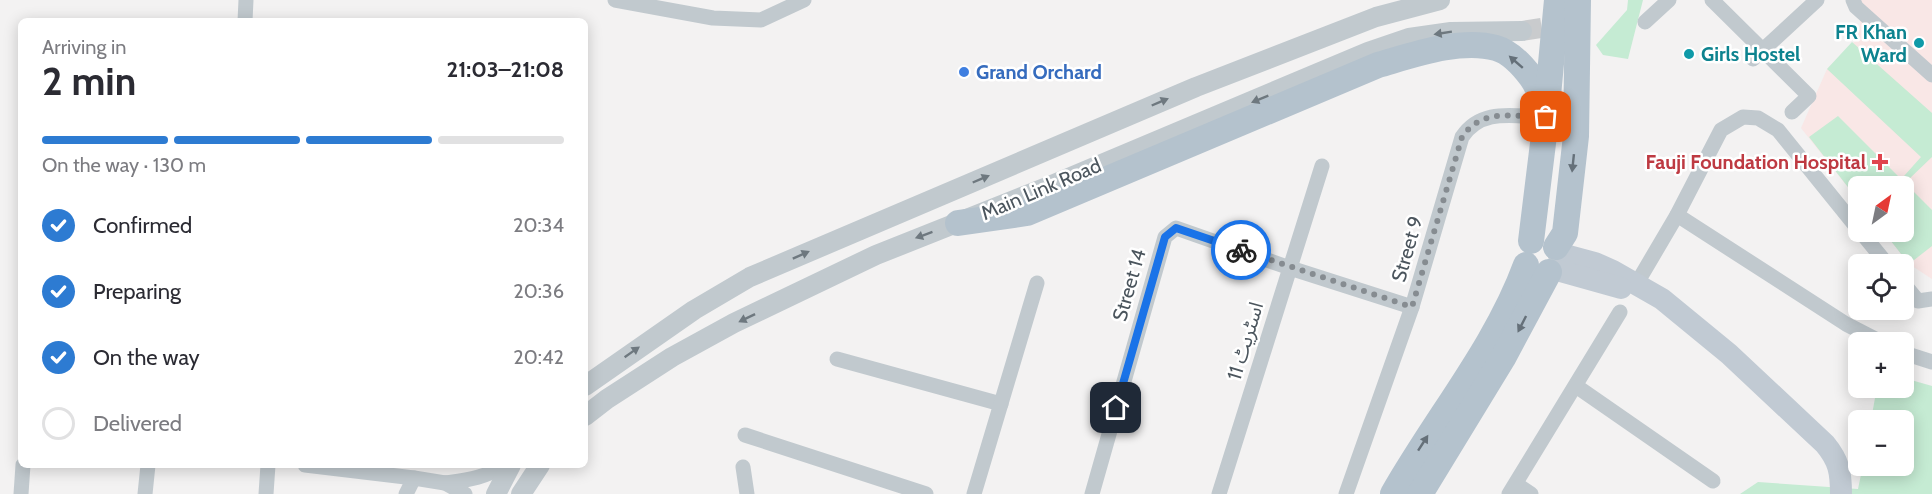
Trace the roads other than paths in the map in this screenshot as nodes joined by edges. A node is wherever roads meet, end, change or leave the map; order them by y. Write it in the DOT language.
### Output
graph roads {
  1 [pos="246,0"];
  2 [pos="615,0"];
  3 [pos="1440,0"];
  4 [pos="1557,0"];
  5 [pos="1578,0"];
  6 [pos="1594,0"];
  7 [pos="1669,0"];
  8 [pos="1712,0"];
  9 [pos="1817,0"];
  10 [pos="1853,0"];
  11 [pos="798,1"];
  12 [pos="245,18"];
  13 [pos="1645,22"];
  14 [pos="1522,31"];
  15 [pos="1576,45"];
  16 [pos="1758,54"];
  17 [pos="1932,75"];
  18 [pos="1792,112"];
  19 [pos="1546,114"];
  20 [pos="1322,166"];
  21 [pos="1677,215"];
  22 [pos="1848,216"];
  23 [pos="958,223"];
  24 [pos="1869,242"];
  25 [pos="1879,254"];
  26 [pos="1546,258"];
  27 [pos="1290,268"];
  28 [pos="1037,283"];
  29 [pos="1636,283"];
  30 [pos="1914,298"];
  31 [pos="1932,299"];
  32 [pos="1412,307"];
  33 [pos="1620,312"];
  34 [pos="1862,332"];
  35 [pos="1914,356"];
  36 [pos="837,359"];
  37 [pos="1932,362"];
  38 [pos="588,384"];
  39 [pos="1576,386"];
  40 [pos="1001,404"];
  41 [pos="588,414"];
  42 [pos="745,435"];
  43 [pos="743,467"];
  44 [pos="23,468"];
  45 [pos="148,468"];
  46 [pos="268,468"];
  47 [pos="330,468"];
  48 [pos="500,468"];
  49 [pos="509,468"];
  50 [pos="538,468"];
  51 [pos="414,478"];
  52 [pos="1713,481"];
  53 [pos="445,483"];
  54 [pos="1512,489"];
  55 [pos="21,494"];
  56 [pos="146,494"];
  57 [pos="266,494"];
  58 [pos="406,494"];
  59 [pos="465,494"];
  60 [pos="496,494"];
  61 [pos="521,494"];
  62 [pos="747,494"];
  63 [pos="926,494"];
  64 [pos="974,494"];
  65 [pos="1092,494"];
  66 [pos="1219,494"];
  67 [pos="1347,494"];
  68 [pos="1393,494"];
  69 [pos="1420,494"];
  70 [pos="1531,494"];
  71 [pos="1827,494"];
  72 [pos="1841,494"];
  1 -- 12 [label="street"];
  2 -- 11 [label="street"];
  38 -- 3 [label="street, Main Link Road, one-way"];
  4 -- 19 [label="main road"];
  5 -- 15 [label="main road"];
  6 -- 15 [label="main road"];
  7 -- 13 [label="street"];
  8 -- 16 [label="street"];
  9 -- 16 [label="street"];
  10 -- 17 [label="street"];
  14 -- 23 [label="street, Main Link Road, one-way"];
  15 -- 26 [label="main road, one-way"];
  16 -- 18 [label="street"];
  19 -- 23 [label="main road, one-way"];
  19 -- 26 [label="main road"];
  19 -- 32 [label="street, Street 9"];
  20 -- 27 [label="street, اسٹریٹ 11"];
  21 -- 22 [label="street"];
  21 -- 29 [label="street"];
  21 -- 34 [label="street"];
  23 -- 41 [label="street, Main Link Road, one-way"];
  24 -- 25 [label="street"];
  26 -- 29 [label="main road"];
  68 -- 26 [label="main road, one-way"];
  26 -- 69 [label="main road, one-way"];
  26 -- 71 [label="main road"];
  27 -- 32 [label="street, Street 14"];
  27 -- 65 [label="street, Street 14"];
  27 -- 66 [label="street, اسٹریٹ 11"];
  28 -- 40 [label="street"];
  29 -- 72 [label="main road"];
  30 -- 31 [label="street"];
  32 -- 67 [label="street, Street 9"];
  33 -- 39 [label="street"];
  35 -- 37 [label="street"];
  36 -- 40 [label="street"];
  39 -- 52 [label="street"];
  39 -- 54 [label="street"];
  40 -- 64 [label="street"];
  42 -- 63 [label="street"];
  43 -- 62 [label="street"];
  44 -- 55 [label="street"];
  45 -- 56 [label="street"];
  46 -- 57 [label="street"];
  47 -- 51 [label="street"];
  48 -- 53 [label="street"];
  49 -- 60 [label="street"];
  50 -- 61 [label="street"];
  51 -- 53 [label="street"];
  51 -- 58 [label="street"];
  53 -- 59 [label="street"];
  54 -- 70 [label="street"];
}
